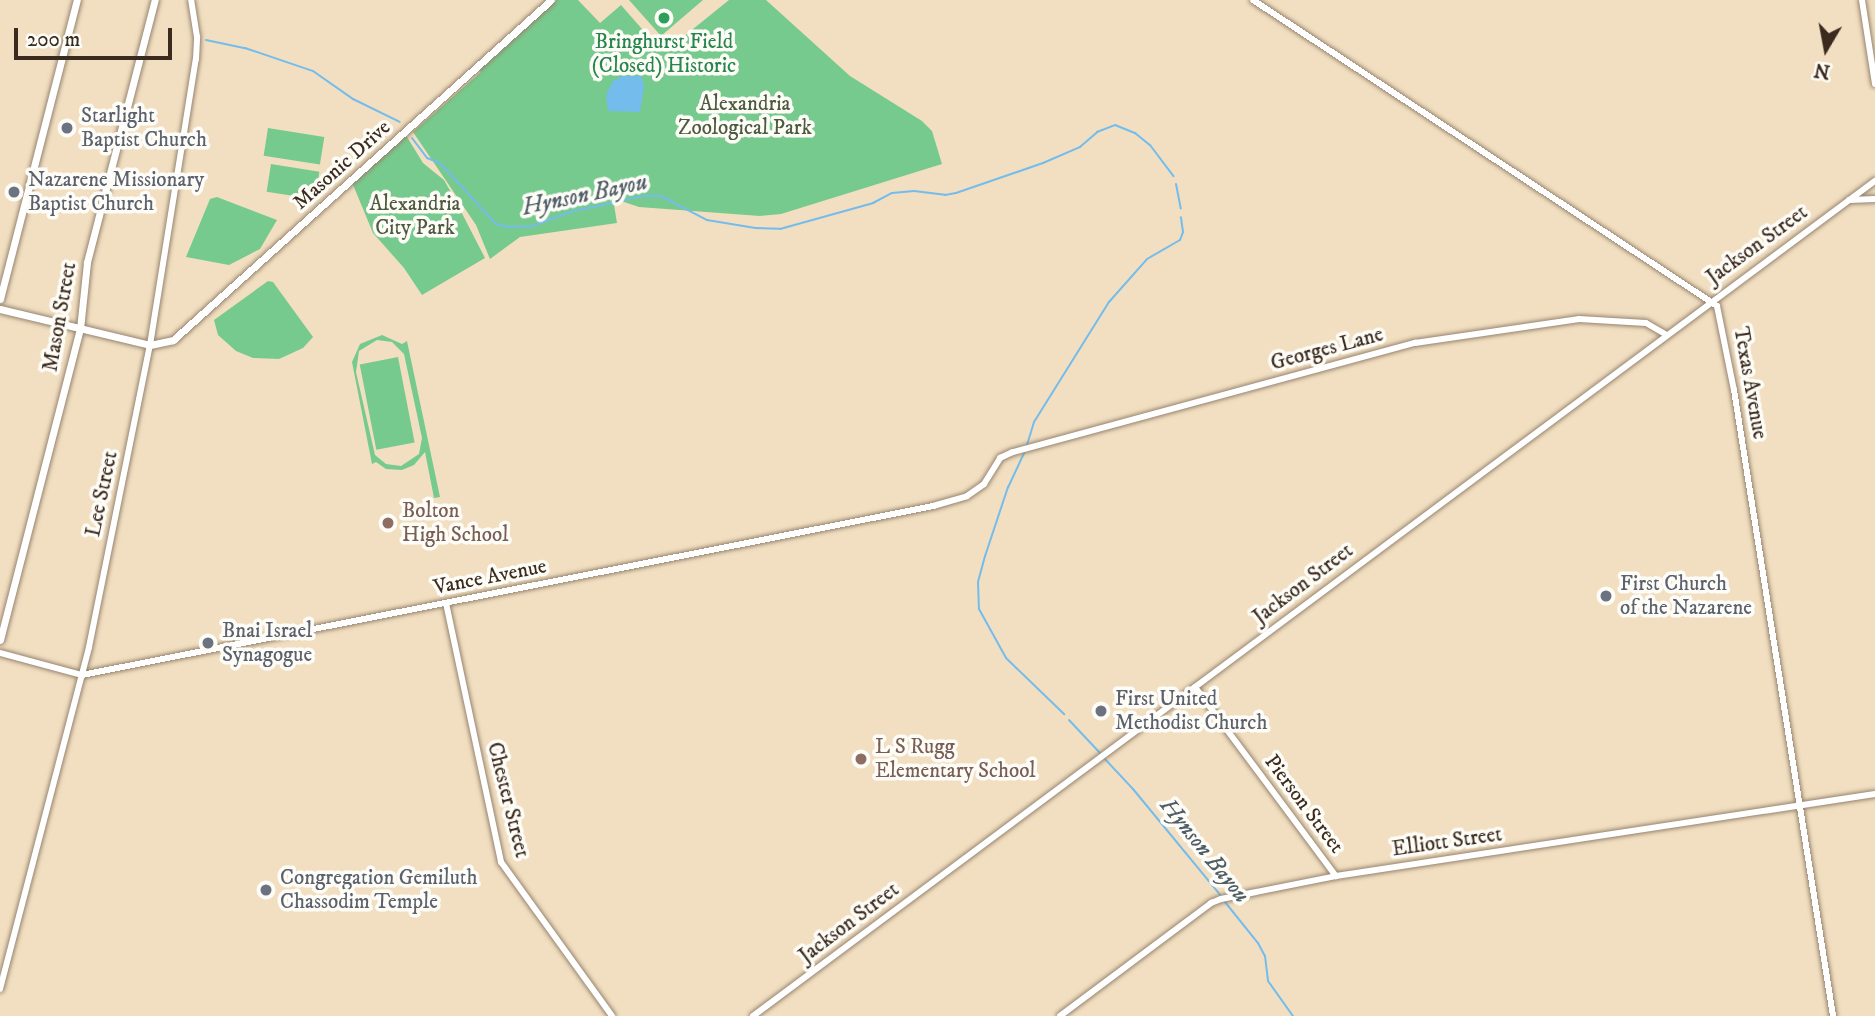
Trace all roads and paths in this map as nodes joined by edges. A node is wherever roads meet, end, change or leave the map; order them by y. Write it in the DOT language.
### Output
graph roads {
  1 [pos="77,0"];
  2 [pos="155,0"];
  3 [pos="191,0"];
  4 [pos="551,0"];
  5 [pos="1253,0"];
  6 [pos="1862,0"];
  7 [pos="1875,84"];
  8 [pos="1875,181"];
  9 [pos="1875,199"];
  10 [pos="1849,200"];
  11 [pos="0,299"];
  12 [pos="1712,300"];
  13 [pos="0,309"];
  14 [pos="80,328"];
  15 [pos="1667,335"];
  16 [pos="150,345"];
  17 [pos="984,484"];
  18 [pos="446,603"];
  19 [pos="0,640"];
  20 [pos="0,653"];
  21 [pos="82,675"];
  22 [pos="1195,687"];
  23 [pos="1875,794"];
  24 [pos="1800,806"];
  25 [pos="1336,876"];
  26 [pos="0,989"];
  27 [pos="612,1016"];
  28 [pos="753,1016"];
  29 [pos="1060,1016"];
  30 [pos="1833,1016"];
  1 -- 11 [label="main road"];
  2 -- 14 [label="main road, Mason Street"];
  3 -- 16 [label="street, Lee Street"];
  4 -- 16 [label="main road, Masonic Drive"];
  5 -- 12 [label="street"];
  6 -- 7 [label="street"];
  8 -- 10 [label="street, Jackson Street"];
  9 -- 10 [label="street"];
  10 -- 12 [label="street, Jackson Street"];
  12 -- 15 [label="street, Jackson Street"];
  12 -- 24 [label="street, Texas Avenue"];
  13 -- 14 [label="main road"];
  14 -- 16 [label="main road"];
  14 -- 19 [label="main road, Mason Street"];
  15 -- 17 [label="street, Georges Lane"];
  15 -- 22 [label="street, Jackson Street"];
  16 -- 21 [label="street, Lee Street"];
  17 -- 18 [label="street, Vance Avenue"];
  18 -- 21 [label="street, Vance Avenue"];
  18 -- 27 [label="street, Chester Street"];
  20 -- 21 [label="street, Vance Avenue"];
  21 -- 26 [label="street, Lee Street"];
  22 -- 25 [label="street, Pierson Street"];
  22 -- 28 [label="street, Jackson Street"];
  23 -- 24 [label="street, Elliott Street"];
  24 -- 25 [label="street, Elliott Street"];
  24 -- 30 [label="street, Texas Avenue"];
  25 -- 29 [label="street, Elliott Street"];
}
